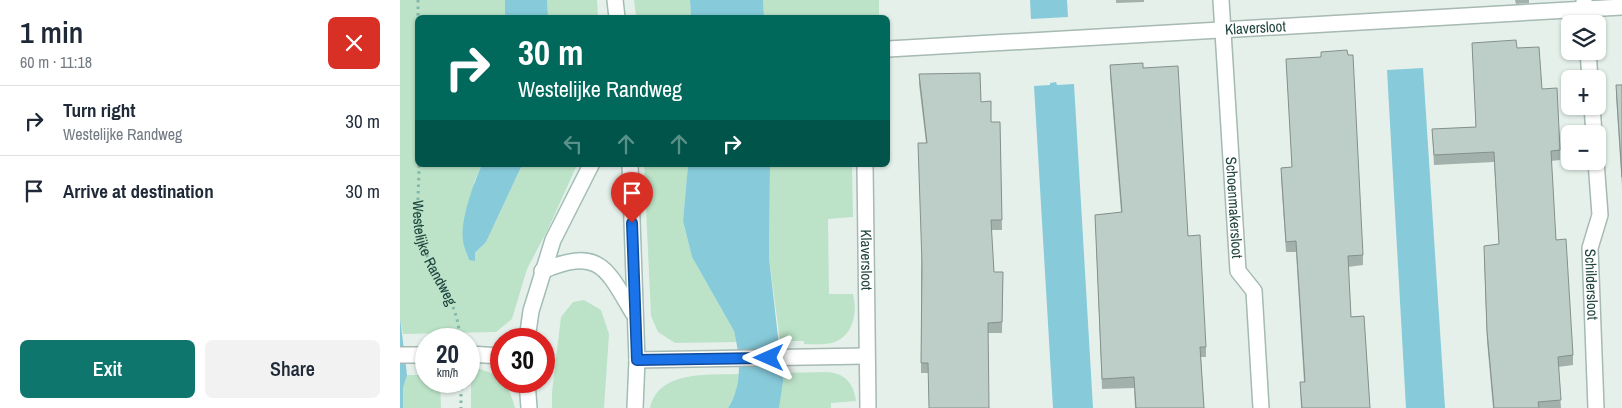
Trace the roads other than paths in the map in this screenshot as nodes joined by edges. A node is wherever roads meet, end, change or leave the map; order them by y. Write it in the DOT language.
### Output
graph roads {
  1 [pos="615,0"];
  2 [pos="1221,0"];
  3 [pos="1622,7"];
  4 [pos="1585,11"];
  5 [pos="616,15"];
  6 [pos="1222,31"];
  7 [pos="890,49"];
  8 [pos="590,167"];
  9 [pos="630,167"];
  10 [pos="865,167"];
  11 [pos="1597,170"];
  12 [pos="542,271"];
  13 [pos="635,316"];
  14 [pos="529,328"];
  15 [pos="400,355"];
  16 [pos="415,355"];
  17 [pos="866,356"];
  18 [pos="637,360"];
  19 [pos="527,393"];
  20 [pos="529,408"];
  21 [pos="635,408"];
  22 [pos="868,408"];
  23 [pos="1261,408"];
  24 [pos="1596,408"];
  1 -- 5 [label="street"];
  2 -- 6 [label="street, Schoenmakersloot"];
  3 -- 4 [label="street, Klaversloot"];
  4 -- 6 [label="street, Klaversloot"];
  6 -- 7 [label="street, Klaversloot"];
  6 -- 23 [label="street, Schoenmakersloot"];
  8 -- 12 [label="street"];
  9 -- 13 [label="street"];
  10 -- 17 [label="street, Klaversloot"];
  11 -- 24 [label="street, Schildersloot"];
  12 -- 13 [label="street"];
  12 -- 14 [label="street"];
  13 -- 18 [label="street"];
  15 -- 16 [label="street"];
  17 -- 18 [label="street"];
  17 -- 22 [label="street, Klaversloot"];
  18 -- 21 [label="street"];
  19 -- 20 [label="street"];
}
